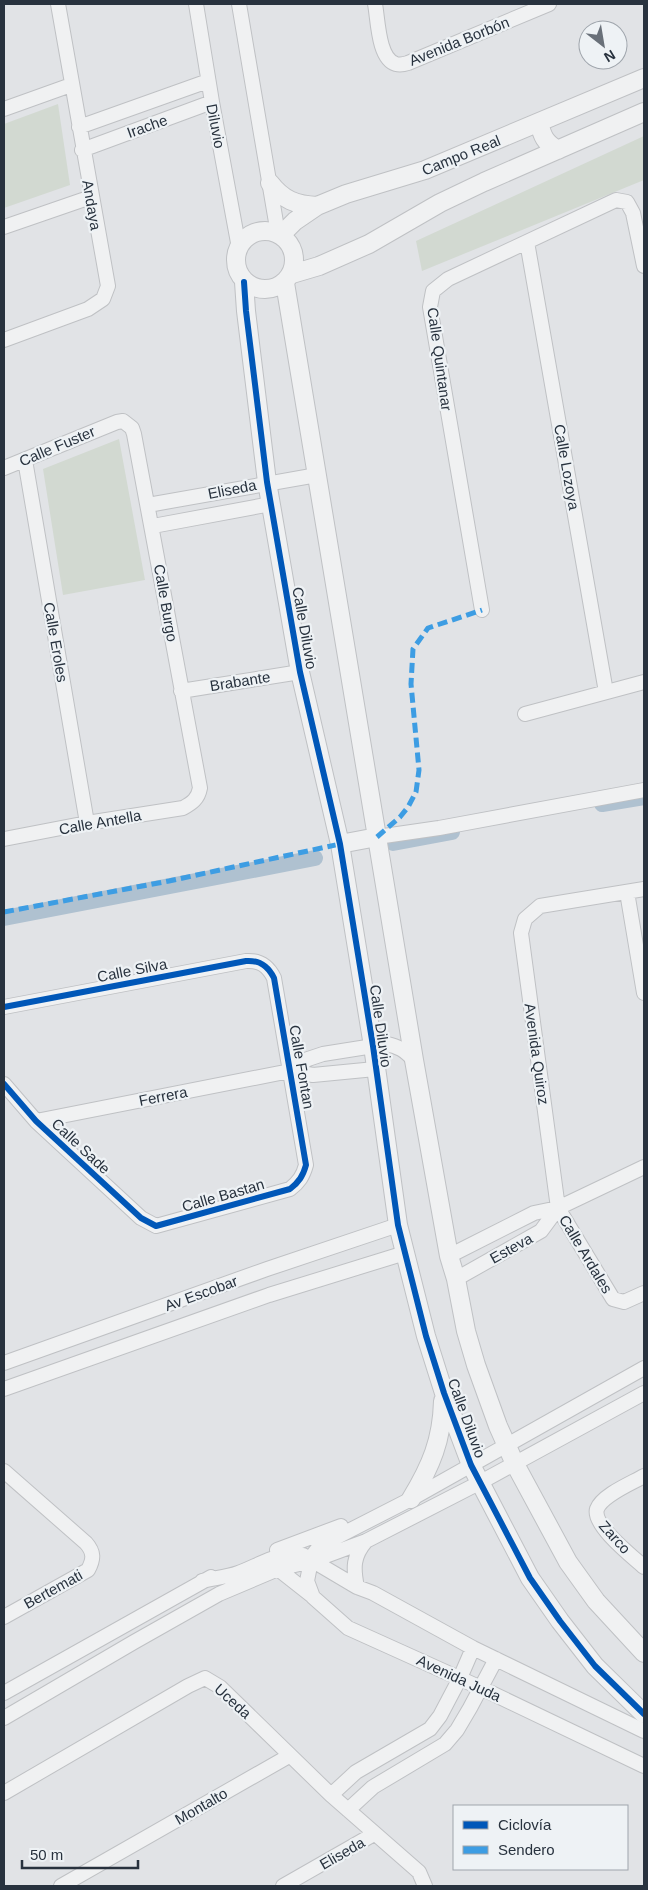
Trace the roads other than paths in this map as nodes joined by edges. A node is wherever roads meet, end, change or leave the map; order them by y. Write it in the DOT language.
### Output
graph roads {
  1 [pos="58,4"];
  2 [pos="196,4"];
  3 [pos="239,4"];
  4 [pos="375,4"];
  5 [pos="549,4"];
  6 [pos="644,78"];
  7 [pos="208,81"];
  8 [pos="71,84"];
  9 [pos="212,102"];
  10 [pos="4,109"];
  11 [pos="644,112"];
  12 [pos="539,122"];
  13 [pos="79,127"];
  14 [pos="82,150"];
  15 [pos="558,150"];
  16 [pos="270,183"];
  17 [pos="90,197"];
  18 [pos="317,206"];
  19 [pos="4,227"];
  20 [pos="279,234"];
  21 [pos="527,242"];
  22 [pos="239,248"];
  23 [pos="644,266"];
  24 [pos="289,278"];
  25 [pos="244,282"];
  26 [pos="4,340"];
  27 [pos="110,424"];
  28 [pos="25,460"];
  29 [pos="4,468"];
  30 [pos="317,475"];
  31 [pos="267,482"];
  32 [pos="271,504"];
  33 [pos="148,505"];
  34 [pos="153,526"];
  35 [pos="482,610"];
  36 [pos="300,672"];
  37 [pos="644,682"];
  38 [pos="181,691"];
  39 [pos="606,692"];
  40 [pos="526,714"];
  41 [pos="644,790"];
  42 [pos="194,801"];
  43 [pos="87,824"];
  44 [pos="377,837"];
  45 [pos="4,839"];
  46 [pos="340,844"];
  47 [pos="644,890"];
  48 [pos="627,892"];
  49 [pos="265,965"];
  50 [pos="644,993"];
  51 [pos="4,1007"];
  52 [pos="373,1046"];
  53 [pos="414,1060"];
  54 [pos="375,1069"];
  55 [pos="290,1071"];
  56 [pos="4,1084"];
  57 [pos="36,1121"];
  58 [pos="644,1166"];
  59 [pos="302,1176"];
  60 [pos="558,1208"];
  61 [pos="146,1222"];
  62 [pos="398,1225"];
  63 [pos="405,1253"];
  64 [pos="449,1256"];
  65 [pos="456,1278"];
  66 [pos="644,1293"];
  67 [pos="116,1324"];
  68 [pos="130,1344"];
  69 [pos="4,1363"];
  70 [pos="644,1368"];
  71 [pos="4,1389"];
  72 [pos="644,1392"];
  73 [pos="444,1393"];
  74 [pos="506,1446"];
  75 [pos="514,1464"];
  76 [pos="471,1466"];
  77 [pos="644,1476"];
  78 [pos="7,1478"];
  79 [pos="479,1483"];
  80 [pos="403,1502"];
  81 [pos="366,1541"];
  82 [pos="312,1561"];
  83 [pos="644,1567"];
  84 [pos="278,1569"];
  85 [pos="202,1581"];
  86 [pos="357,1587"];
  87 [pos="313,1597"];
  88 [pos="4,1617"];
  89 [pos="473,1648"];
  90 [pos="644,1653"];
  91 [pos="496,1658"];
  92 [pos="460,1678"];
  93 [pos="481,1688"];
  94 [pos="4,1693"];
  95 [pos="644,1714"];
  96 [pos="4,1718"];
  97 [pos="644,1731"];
  98 [pos="289,1756"];
  99 [pos="644,1766"];
  100 [pos="4,1793"];
  101 [pos="331,1795"];
  102 [pos="348,1810"];
  103 [pos="374,1834"];
  104 [pos="61,1886"];
  105 [pos="283,1886"];
  106 [pos="426,1886"];
  1 -- 8 [label="street, Andaya"];
  2 -- 7 [label="street, Diluvio"];
  3 -- 16 [label="street"];
  4 -- 5 [label="street, Avenida Borbón"];
  6 -- 12 [label="street, Campo Real"];
  7 -- 9 [label="street, Diluvio"];
  7 -- 13 [label="street, Irache"];
  8 -- 10 [label="street"];
  8 -- 13 [label="street, Andaya"];
  9 -- 14 [label="street, Irache"];
  9 -- 22 [label="street, Diluvio"];
  11 -- 15 [label="street"];
  12 -- 15 [label="street"];
  12 -- 18 [label="street, Campo Real"];
  13 -- 14 [label="street, Andaya"];
  14 -- 17 [label="street, Andaya"];
  15 -- 24 [label="street"];
  16 -- 18 [label="street"];
  16 -- 20 [label="street"];
  17 -- 19 [label="street"];
  17 -- 26 [label="street, Andaya"];
  18 -- 20 [label="street, Campo Real"];
  20 -- 22 [label="street"];
  20 -- 24 [label="street"];
  21 -- 23 [label="street, Calle Quintanar"];
  21 -- 35 [label="street, Calle Quintanar"];
  21 -- 39 [label="street, Calle Lozoya"];
  22 -- 25 [label="street"];
  24 -- 25 [label="street"];
  24 -- 30 [label="street, Calle Diluvio"];
  25 -- 31 [label="street, Calle Diluvio"];
  27 -- 28 [label="street, Calle Fuster"];
  27 -- 33 [label="street, Calle Burgo"];
  28 -- 29 [label="street, Calle Fuster"];
  28 -- 43 [label="street, Calle Eroles"];
  30 -- 31 [label="street, Eliseda"];
  30 -- 44 [label="street, Calle Diluvio"];
  31 -- 32 [label="street, Calle Diluvio"];
  31 -- 33 [label="street, Eliseda"];
  32 -- 34 [label="street, Eliseda"];
  32 -- 36 [label="street, Calle Diluvio"];
  33 -- 34 [label="street, Calle Burgo"];
  34 -- 38 [label="street, Calle Burgo"];
  36 -- 38 [label="street, Brabante"];
  36 -- 46 [label="street, Calle Diluvio"];
  37 -- 39 [label="street"];
  38 -- 42 [label="street, Calle Burgo"];
  39 -- 40 [label="street"];
  41 -- 44 [label="street"];
  42 -- 43 [label="street, Calle Antella"];
  43 -- 45 [label="street, Calle Antella"];
  44 -- 46 [label="street"];
  44 -- 53 [label="street, Calle Diluvio"];
  46 -- 52 [label="street, Calle Diluvio"];
  47 -- 48 [label="street"];
  48 -- 50 [label="street"];
  48 -- 60 [label="street, Avenida Quiroz"];
  49 -- 51 [label="street, Calle Silva"];
  49 -- 55 [label="street, Calle Fontan"];
  52 -- 53 [label="street, Ferrera"];
  52 -- 54 [label="street, Calle Diluvio"];
  52 -- 55 [label="street, Ferrera"];
  53 -- 64 [label="street, Calle Diluvio"];
  54 -- 55 [label="street, Ferrera"];
  54 -- 62 [label="street, Calle Diluvio"];
  55 -- 57 [label="street, Ferrera"];
  55 -- 59 [label="street, Calle Fontan"];
  56 -- 57 [label="street, Calle Sade"];
  57 -- 61 [label="street, Calle Sade"];
  58 -- 60 [label="street, Esteva"];
  59 -- 61 [label="street, Calle Bastan"];
  60 -- 64 [label="street, Esteva"];
  60 -- 65 [label="street, Esteva"];
  60 -- 66 [label="street, Calle Ardales"];
  62 -- 63 [label="street, Calle Diluvio"];
  62 -- 67 [label="street, Av Escobar"];
  63 -- 68 [label="street"];
  63 -- 73 [label="street, Calle Diluvio"];
  64 -- 65 [label="street, Calle Diluvio"];
  65 -- 74 [label="street, Calle Diluvio"];
  67 -- 68 [label="street"];
  67 -- 69 [label="street, Av Escobar"];
  68 -- 71 [label="street"];
  70 -- 74 [label="street"];
  72 -- 75 [label="street"];
  73 -- 76 [label="street, Calle Diluvio"];
  73 -- 80 [label="street"];
  74 -- 75 [label="street, Calle Diluvio"];
  74 -- 76 [label="street"];
  75 -- 79 [label="street"];
  75 -- 90 [label="street, Calle Diluvio"];
  76 -- 79 [label="street, Calle Diluvio"];
  76 -- 80 [label="street"];
  77 -- 83 [label="street, Zarco"];
  78 -- 88 [label="street, Bertemati"];
  79 -- 81 [label="street"];
  79 -- 95 [label="street, Calle Diluvio"];
  80 -- 82 [label="street"];
  80 -- 85 [label="street"];
  81 -- 82 [label="street"];
  81 -- 86 [label="street"];
  82 -- 84 [label="street"];
  82 -- 85 [label="street"];
  82 -- 86 [label="street"];
  82 -- 87 [label="street"];
  84 -- 87 [label="street, Avenida Juda"];
  84 -- 96 [label="street"];
  85 -- 94 [label="street"];
  86 -- 89 [label="street"];
  87 -- 92 [label="street, Avenida Juda"];
  89 -- 91 [label="street"];
  89 -- 92 [label="street"];
  91 -- 93 [label="street"];
  91 -- 97 [label="street"];
  92 -- 93 [label="street, Avenida Juda"];
  92 -- 101 [label="street"];
  93 -- 99 [label="street, Avenida Juda"];
  93 -- 102 [label="street"];
  98 -- 100 [label="street, Uceda"];
  98 -- 101 [label="street, Uceda"];
  98 -- 104 [label="street, Montalto"];
  101 -- 102 [label="street, Uceda"];
  102 -- 103 [label="street, Uceda"];
  103 -- 105 [label="street, Eliseda"];
  103 -- 106 [label="street, Uceda"];
}
